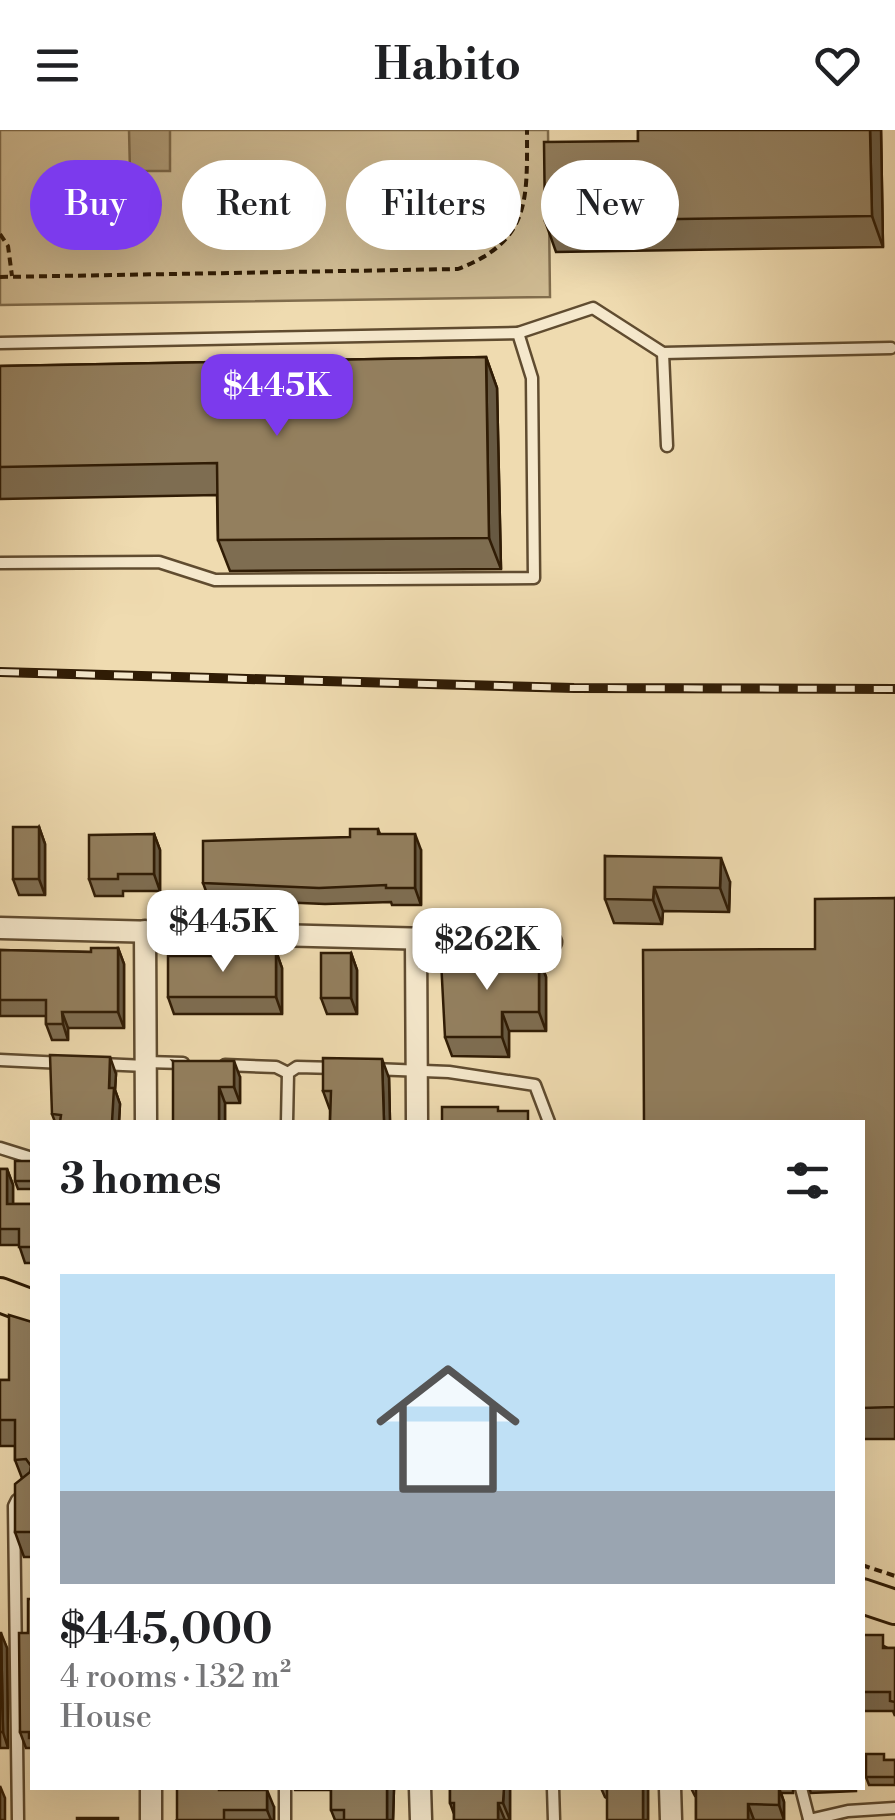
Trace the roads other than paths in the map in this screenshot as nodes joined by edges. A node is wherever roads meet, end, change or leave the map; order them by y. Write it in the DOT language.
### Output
graph roads {
  1 [pos="518,333"];
  2 [pos="0,343"];
  3 [pos="892,348"];
  4 [pos="663,353"];
  5 [pos="667,446"];
  6 [pos="0,563"];
  7 [pos="0,928"];
  8 [pos="145,931"];
  9 [pos="416,938"];
  10 [pos="551,942"];
  11 [pos="0,1060"];
  12 [pos="146,1064"];
  13 [pos="198,1064"];
  14 [pos="218,1065"];
  15 [pos="349,1068"];
  16 [pos="366,1068"];
  17 [pos="417,1070"];
  18 [pos="288,1073"];
  19 [pos="146,1120"];
  20 [pos="288,1120"];
  21 [pos="417,1120"];
  22 [pos="548,1120"];
  23 [pos="0,1148"];
  24 [pos="30,1157"];
  25 [pos="0,1295"];
  26 [pos="30,1305"];
  27 [pos="30,1493"];
  28 [pos="865,1597"];
  29 [pos="895,1607"];
  30 [pos="151,1790"];
  31 [pos="285,1790"];
  32 [pos="420,1790"];
  33 [pos="554,1790"];
  34 [pos="670,1790"];
  35 [pos="802,1790"];
  36 [pos="895,1808"];
  37 [pos="809,1819"];
  38 [pos="18,1820"];
  39 [pos="151,1820"];
  40 [pos="285,1820"];
  41 [pos="421,1820"];
  42 [pos="554,1820"];
  43 [pos="671,1820"];
  1 -- 2 [label="lane"];
  1 -- 4 [label="lane"];
  1 -- 6 [label="lane"];
  3 -- 4 [label="lane"];
  4 -- 5 [label="lane"];
  7 -- 8 [label="street"];
  8 -- 9 [label="street"];
  8 -- 12 [label="street"];
  9 -- 10 [label="street"];
  9 -- 17 [label="street"];
  11 -- 12 [label="lane"];
  12 -- 13 [label="lane"];
  12 -- 19 [label="street"];
  14 -- 18 [label="lane"];
  15 -- 18 [label="lane"];
  16 -- 17 [label="lane"];
  17 -- 21 [label="street"];
  17 -- 22 [label="lane"];
  18 -- 20 [label="lane"];
  23 -- 24 [label="lane"];
  25 -- 26 [label="main road"];
  27 -- 38 [label="lane"];
  28 -- 29 [label="main road"];
  30 -- 39 [label="street"];
  31 -- 40 [label="lane"];
  32 -- 41 [label="street"];
  33 -- 42 [label="lane"];
  34 -- 43 [label="street"];
  35 -- 37 [label="lane"];
  36 -- 37 [label="lane"];
}
